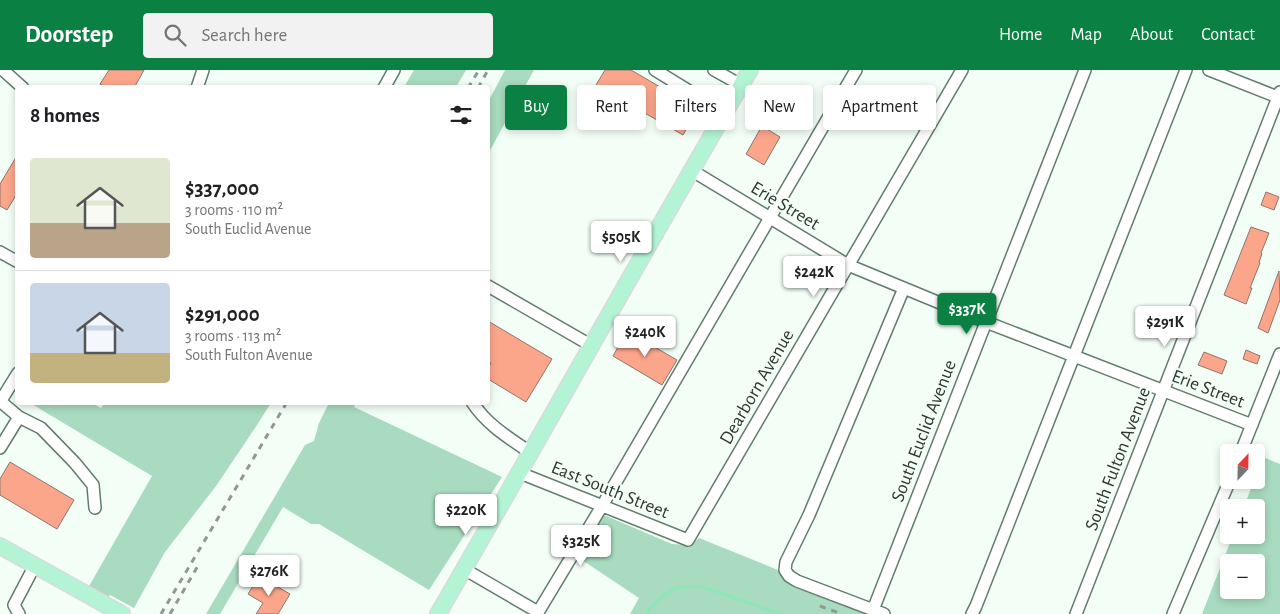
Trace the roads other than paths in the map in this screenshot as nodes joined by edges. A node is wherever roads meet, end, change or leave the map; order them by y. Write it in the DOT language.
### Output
graph roads {
  1 [pos="3,70"];
  2 [pos="203,70"];
  3 [pos="394,70"];
  4 [pos="655,70"];
  5 [pos="714,70"];
  6 [pos="750,70"];
  7 [pos="856,70"];
  8 [pos="962,70"];
  9 [pos="1085,70"];
  10 [pos="1186,70"];
  11 [pos="1210,70"];
  12 [pos="20,85"];
  13 [pos="198,85"];
  14 [pos="386,85"];
  15 [pos="679,85"];
  16 [pos="741,85"];
  17 [pos="735,95"];
  18 [pos="1279,96"];
  19 [pos="714,130"];
  20 [pos="691,170"];
  21 [pos="770,217"];
  22 [pos="0,252"];
  23 [pos="15,260"];
  24 [pos="848,265"];
  25 [pos="490,287"];
  26 [pos="904,288"];
  27 [pos="986,322"];
  28 [pos="592,346"];
  29 [pos="1280,354"];
  30 [pos="1074,356"];
  31 [pos="15,378"];
  32 [pos="1163,390"];
  33 [pos="0,402"];
  34 [pos="474,405"];
  35 [pos="19,417"];
  36 [pos="1252,425"];
  37 [pos="1245,444"];
  38 [pos="0,448"];
  39 [pos="531,453"];
  40 [pos="520,472"];
  41 [pos="1226,489"];
  42 [pos="602,506"];
  43 [pos="95,508"];
  44 [pos="688,540"];
  45 [pos="0,546"];
  46 [pos="35,565"];
  47 [pos="464,569"];
  48 [pos="879,612"];
  49 [pos="538,613"];
  50 [pos="19,614"];
  51 [pos="122,614"];
  52 [pos="438,614"];
  53 [pos="972,614"];
  54 [pos="1076,614"];
  55 [pos="1173,614"];
  1 -- 12 [label="street"];
  2 -- 13 [label="street"];
  3 -- 14 [label="street"];
  4 -- 15 [label="street"];
  5 -- 16 [label="street"];
  6 -- 16 [label="main road"];
  7 -- 21 [label="street"];
  8 -- 24 [label="street, Dearborn Avenue"];
  9 -- 27 [label="street, South Euclid Avenue"];
  10 -- 30 [label="street"];
  11 -- 18 [label="street"];
  16 -- 17 [label="main road"];
  18 -- 32 [label="street, South Fulton Avenue"];
  19 -- 20 [label="main road"];
  20 -- 21 [label="street, Erie Street"];
  20 -- 28 [label="main road"];
  21 -- 24 [label="street, Erie Street"];
  21 -- 42 [label="street"];
  22 -- 23 [label="street"];
  24 -- 26 [label="street, Erie Street"];
  24 -- 44 [label="street, Dearborn Avenue"];
  25 -- 28 [label="street"];
  26 -- 27 [label="street, Erie Street"];
  26 -- 48 [label="street"];
  27 -- 30 [label="street, Erie Street"];
  27 -- 48 [label="street, South Euclid Avenue"];
  28 -- 39 [label="main road"];
  29 -- 36 [label="street"];
  30 -- 32 [label="street, Erie Street"];
  30 -- 53 [label="street"];
  31 -- 33 [label="street"];
  32 -- 36 [label="street, Erie Street"];
  32 -- 54 [label="street, South Fulton Avenue"];
  33 -- 35 [label="street"];
  34 -- 39 [label="street"];
  35 -- 38 [label="street"];
  35 -- 43 [label="street"];
  36 -- 37 [label="street"];
  39 -- 40 [label="main road"];
  40 -- 42 [label="street, East South Street"];
  40 -- 47 [label="main road"];
  41 -- 55 [label="street"];
  42 -- 44 [label="street, East South Street"];
  42 -- 49 [label="street"];
  45 -- 46 [label="main road"];
  46 -- 50 [label="street"];
  46 -- 51 [label="main road"];
  47 -- 49 [label="street"];
  47 -- 52 [label="main road"];
}
